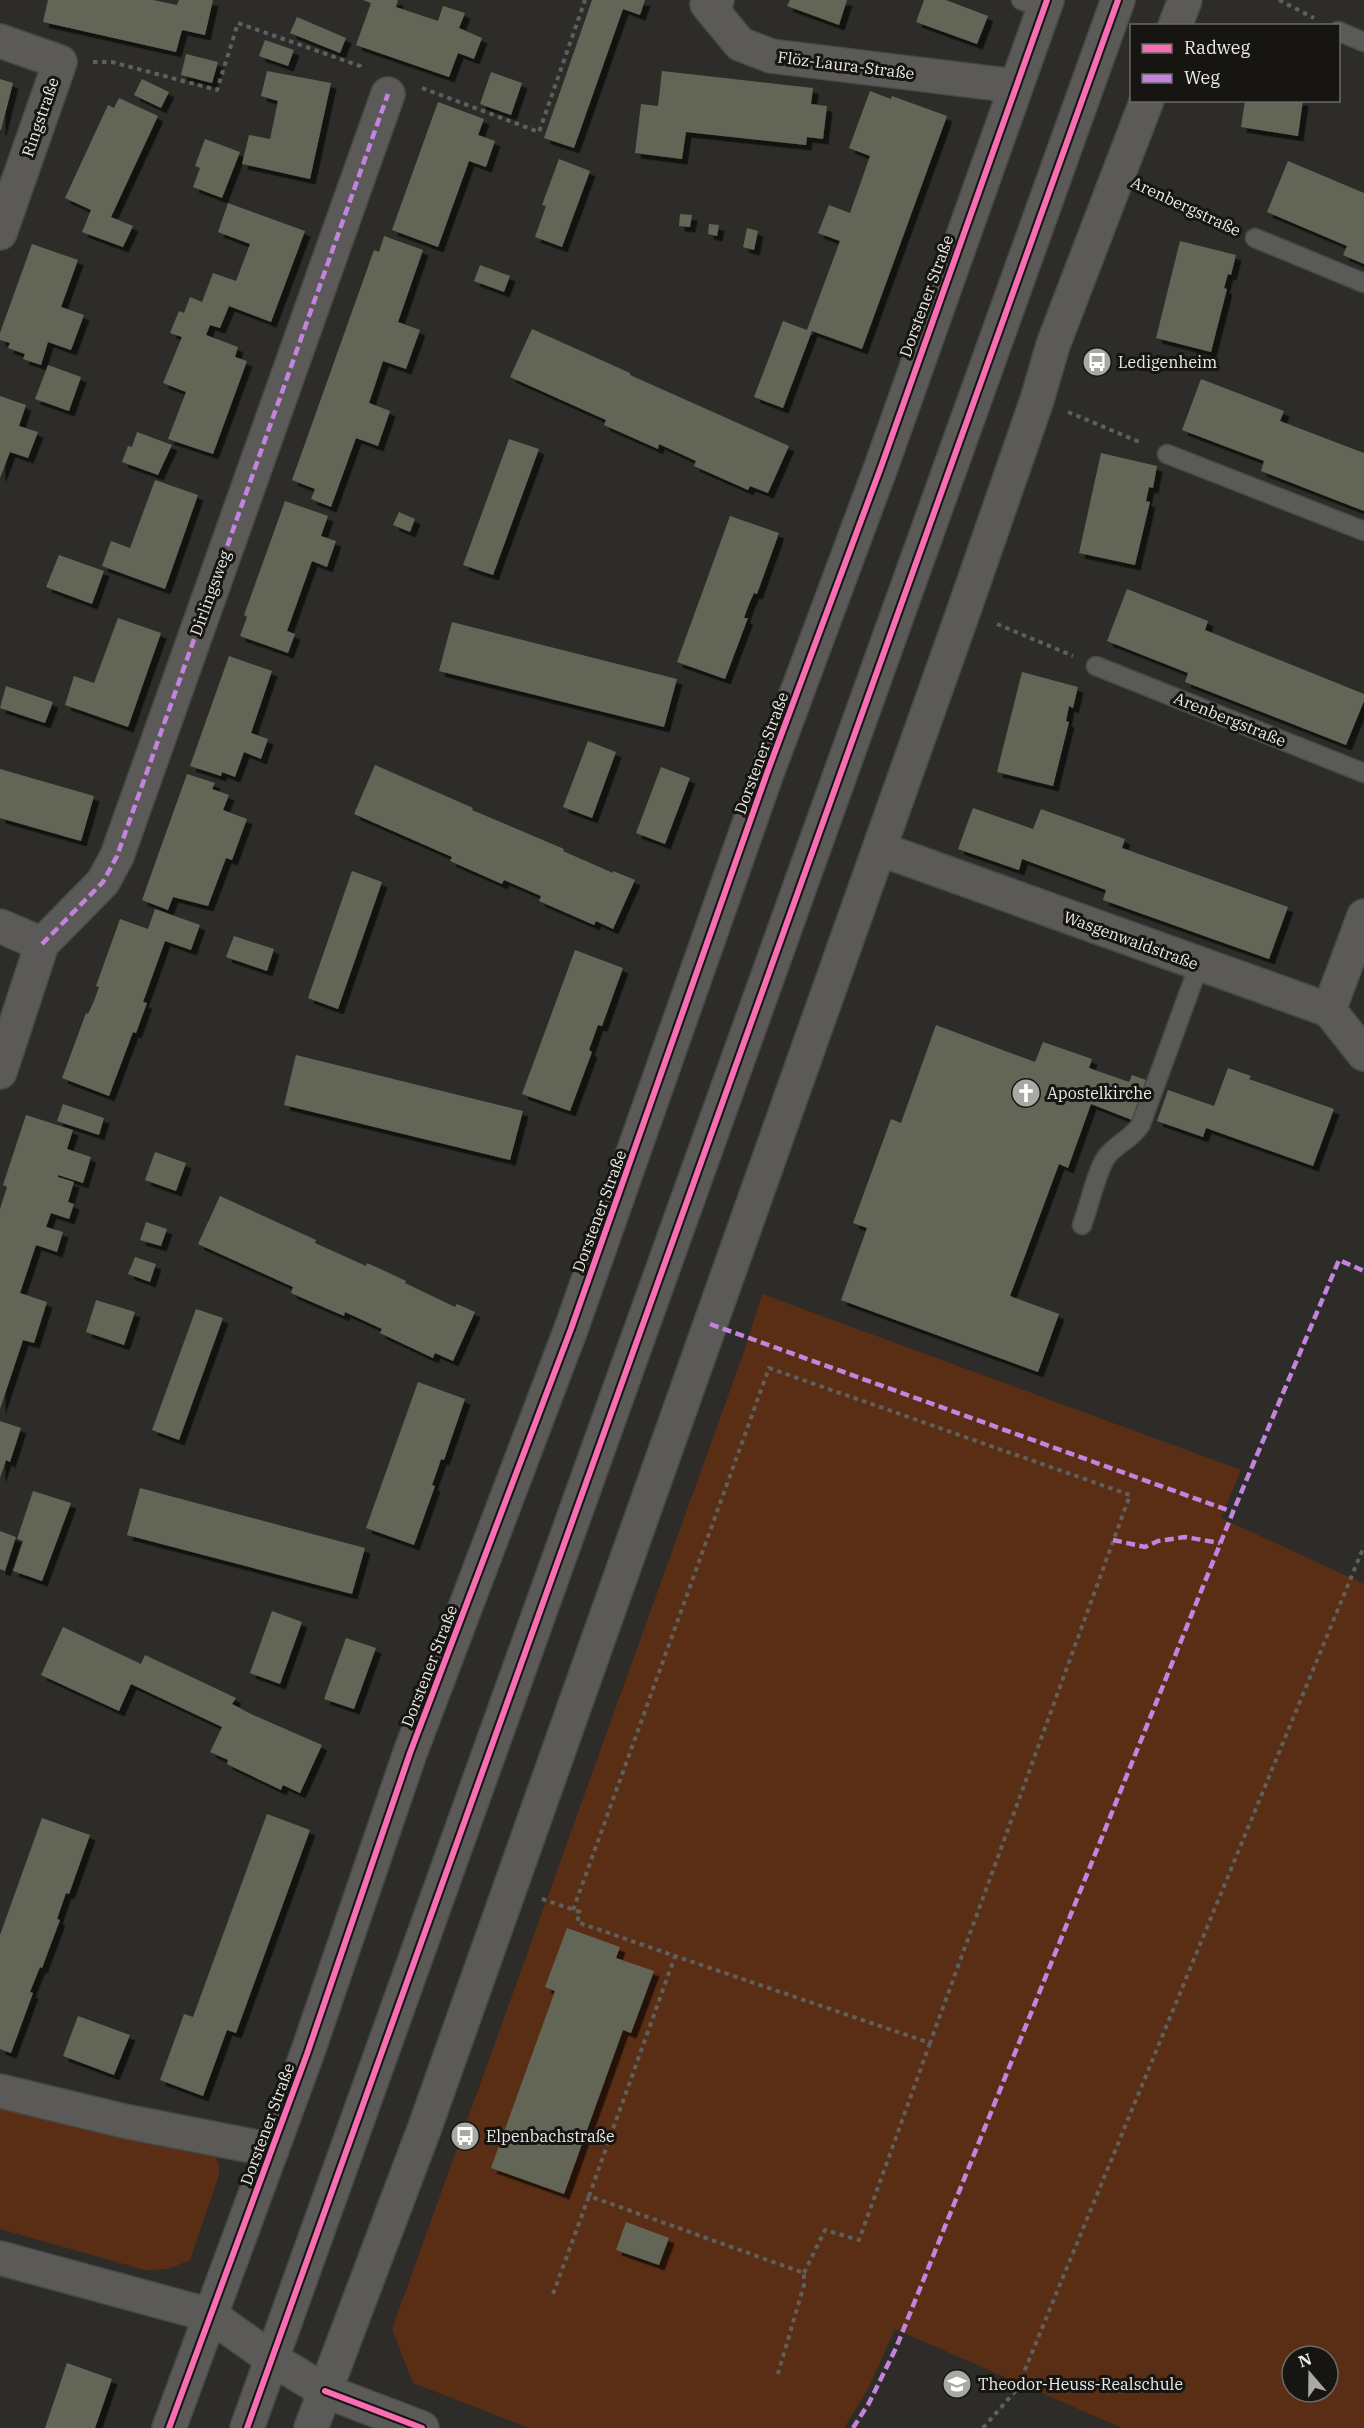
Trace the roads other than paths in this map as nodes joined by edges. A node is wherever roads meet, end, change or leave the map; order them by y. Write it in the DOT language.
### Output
graph roads {
  1 [pos="717,0"];
  2 [pos="1118,0"];
  3 [pos="1185,0"];
  4 [pos="1037,2"];
  5 [pos="1176,24"];
  6 [pos="1340,32"];
  7 [pos="0,41"];
  8 [pos="1364,42"];
  9 [pos="1015,86"];
  10 [pos="388,94"];
  11 [pos="1146,102"];
  12 [pos="0,232"];
  13 [pos="1255,238"];
  14 [pos="1364,283"];
  15 [pos="1167,454"];
  16 [pos="1364,531"];
  17 [pos="1096,666"];
  18 [pos="1364,773"];
  19 [pos="880,849"];
  20 [pos="1364,916"];
  21 [pos="0,926"];
  22 [pos="42,944"];
  23 [pos="1199,964"];
  24 [pos="1329,1010"];
  25 [pos="1364,1054"];
  26 [pos="0,1072"];
  27 [pos="1082,1225"];
  28 [pos="0,2091"];
  29 [pos="272,2150"];
  30 [pos="0,2258"];
  31 [pos="210,2315"];
  32 [pos="272,2360"];
  33 [pos="325,2391"];
  34 [pos="169,2428"];
  35 [pos="247,2428"];
  36 [pos="311,2428"];
  37 [pos="422,2428"];
  1 -- 9 [label="street, Flöz-Laura-Straße"];
  2 -- 32 [label="street"];
  3 -- 5 [label="street"];
  4 -- 9 [label="street, Dorstener Straße"];
  6 -- 8 [label="lane"];
  7 -- 12 [label="street, Ringstraße"];
  9 -- 29 [label="street, Dorstener Straße"];
  10 -- 22 [label="street, Dirlingsweg"];
  11 -- 19 [label="street"];
  13 -- 14 [label="lane"];
  15 -- 16 [label="lane"];
  17 -- 18 [label="lane, Arenbergstraße"];
  19 -- 23 [label="street, Wasgenwaldstraße"];
  19 -- 33 [label="street"];
  20 -- 24 [label="street"];
  21 -- 22 [label="street"];
  22 -- 26 [label="street, Dirlingsweg"];
  23 -- 24 [label="street, Wasgenwaldstraße"];
  23 -- 27 [label="lane"];
  24 -- 25 [label="street"];
  28 -- 29 [label="street"];
  29 -- 31 [label="street, Dorstener Straße"];
  30 -- 31 [label="street"];
  31 -- 32 [label="street"];
  31 -- 34 [label="street, Dorstener Straße"];
  32 -- 33 [label="street"];
  32 -- 35 [label="street"];
  33 -- 36 [label="street"];
  33 -- 37 [label="street"];
}
